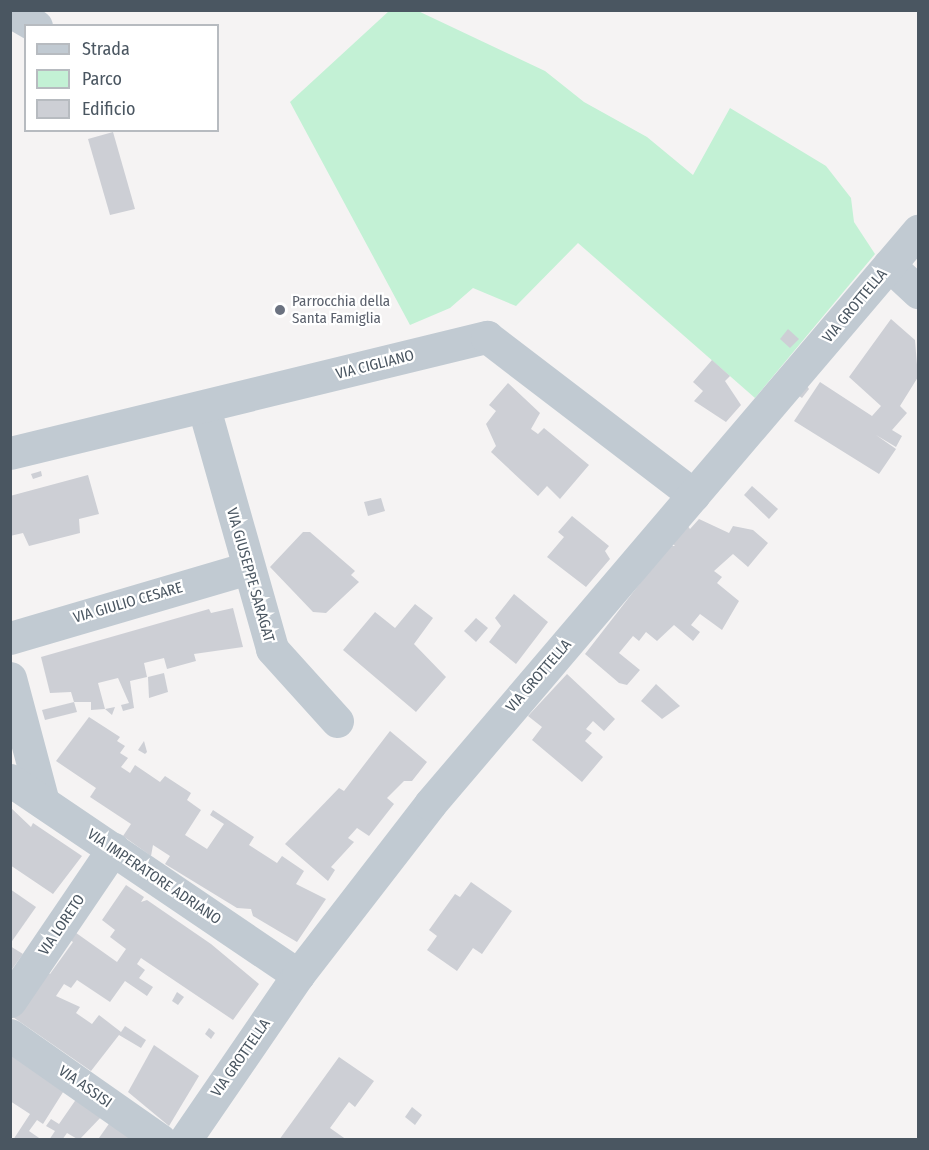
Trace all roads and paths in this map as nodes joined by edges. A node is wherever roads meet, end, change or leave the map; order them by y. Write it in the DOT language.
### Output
graph roads {
  1 [pos="10,11"];
  2 [pos="33,24"];
  3 [pos="918,231"];
  4 [pos="889,266"];
  5 [pos="918,292"];
  6 [pos="204,408"];
  7 [pos="10,453"];
  8 [pos="694,495"];
  9 [pos="245,569"];
  10 [pos="10,638"];
  11 [pos="12,689"];
  12 [pos="337,720"];
  13 [pos="10,780"];
  14 [pos="43,802"];
  15 [pos="113,849"];
  16 [pos="298,975"];
  17 [pos="10,1001"];
  18 [pos="10,1035"];
  19 [pos="160,1140"];
  20 [pos="184,1140"];
  1 -- 2 [label="street"];
  3 -- 4 [label="street, VIA GROTTELLA"];
  4 -- 5 [label="street"];
  4 -- 8 [label="street, VIA GROTTELLA"];
  6 -- 7 [label="street, VIA CIGLIANO"];
  6 -- 8 [label="street, VIA CIGLIANO"];
  6 -- 9 [label="street, VIA GIUSEPPE SARAGAT"];
  8 -- 16 [label="street, VIA GROTTELLA"];
  9 -- 10 [label="street, VIA GIULIO CESARE"];
  9 -- 12 [label="street, VIA GIUSEPPE SARAGAT"];
  11 -- 14 [label="street"];
  13 -- 14 [label="street, VIA IMPERATORE ADRIANO"];
  14 -- 15 [label="street, VIA IMPERATORE ADRIANO"];
  15 -- 16 [label="street, VIA IMPERATORE ADRIANO"];
  15 -- 17 [label="street, VIA LORETO"];
  16 -- 20 [label="street, VIA GROTTELLA"];
  18 -- 19 [label="street, VIA ASSISI"];
}
